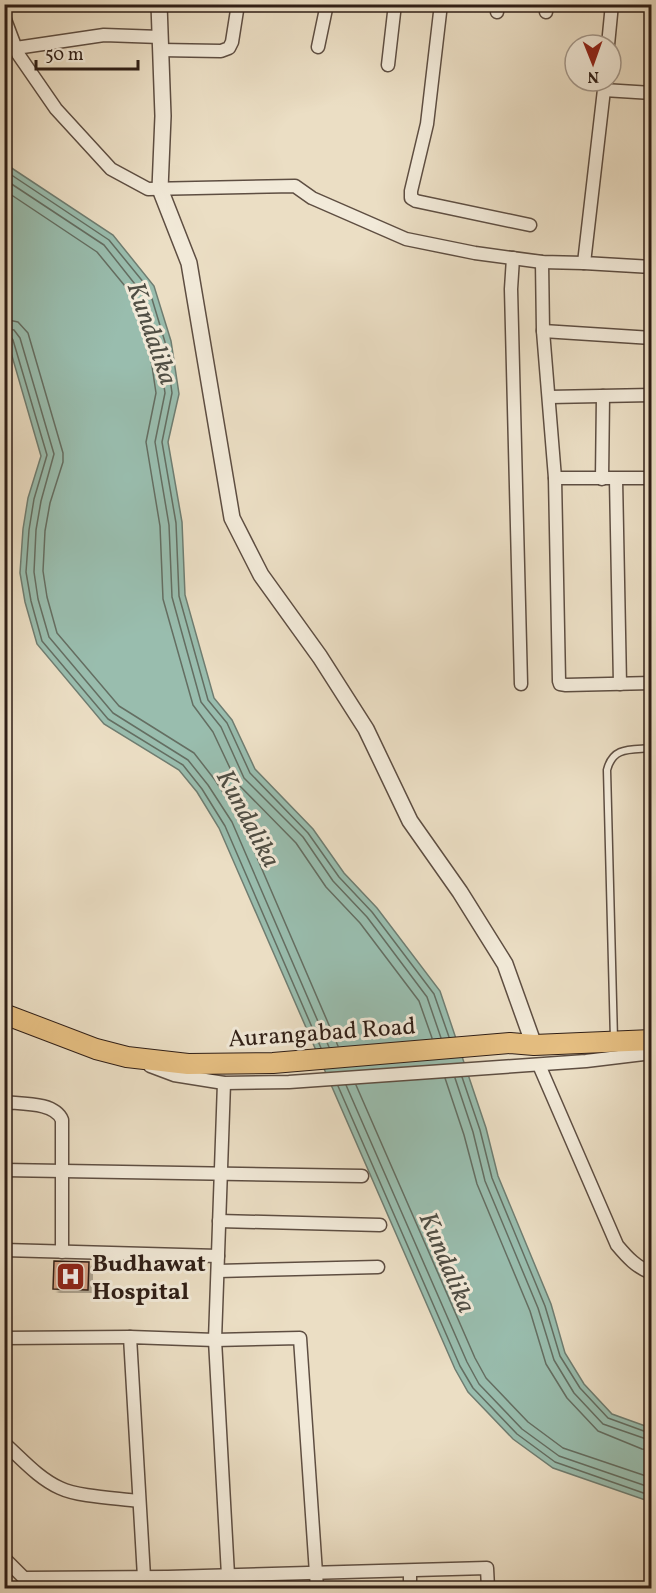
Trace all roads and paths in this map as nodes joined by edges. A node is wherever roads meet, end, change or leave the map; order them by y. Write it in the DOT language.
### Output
graph roads {
  1 [pos="159,4"];
  2 [pos="238,4"];
  3 [pos="327,4"];
  4 [pos="394,4"];
  5 [pos="441,4"];
  6 [pos="612,4"];
  7 [pos="4,17"];
  8 [pos="609,33"];
  9 [pos="160,43"];
  10 [pos="318,47"];
  11 [pos="16,48"];
  12 [pos="388,65"];
  13 [pos="623,89"];
  14 [pos="604,93"];
  15 [pos="651,93"];
  16 [pos="160,189"];
  17 [pos="530,225"];
  18 [pos="513,258"];
  19 [pos="542,262"];
  20 [pos="584,263"];
  21 [pos="651,267"];
  22 [pos="543,330"];
  23 [pos="651,338"];
  24 [pos="651,395"];
  25 [pos="603,396"];
  26 [pos="549,397"];
  27 [pos="555,478"];
  28 [pos="651,478"];
  29 [pos="602,479"];
  30 [pos="616,479"];
  31 [pos="651,683"];
  32 [pos="521,684"];
  33 [pos="620,684"];
  34 [pos="651,748"];
  35 [pos="4,1014"];
  36 [pos="651,1040"];
  37 [pos="615,1043"];
  38 [pos="534,1045"];
  39 [pos="651,1053"];
  40 [pos="127,1057"];
  41 [pos="539,1065"];
  42 [pos="224,1083"];
  43 [pos="4,1102"];
  44 [pos="4,1170"];
  45 [pos="63,1170"];
  46 [pos="221,1172"];
  47 [pos="362,1176"];
  48 [pos="219,1221"];
  49 [pos="380,1225"];
  50 [pos="4,1250"];
  51 [pos="62,1252"];
  52 [pos="218,1256"];
  53 [pos="378,1267"];
  54 [pos="218,1271"];
  55 [pos="651,1273"];
  56 [pos="130,1337"];
  57 [pos="4,1338"];
  58 [pos="215,1340"];
  59 [pos="4,1443"];
  60 [pos="139,1500"];
  61 [pos="4,1558"];
  62 [pos="410,1571"];
  63 [pos="317,1573"];
  64 [pos="228,1575"];
  65 [pos="144,1577"];
  66 [pos="90,1583"];
  67 [pos="317,1588"];
  68 [pos="410,1588"];
  69 [pos="488,1588"];
  1 -- 9 [label="street"];
  2 -- 9 [label="street"];
  3 -- 10 [label="street"];
  4 -- 12 [label="street"];
  5 -- 17 [label="street"];
  6 -- 8 [label="street"];
  7 -- 11 [label="street"];
  9 -- 11 [label="street"];
  9 -- 16 [label="street"];
  11 -- 16 [label="street"];
  13 -- 15 [label="street"];
  14 -- 20 [label="street"];
  16 -- 18 [label="street"];
  16 -- 38 [label="street"];
  18 -- 19 [label="street"];
  18 -- 32 [label="street"];
  19 -- 20 [label="street"];
  19 -- 22 [label="street"];
  20 -- 21 [label="street"];
  22 -- 23 [label="street"];
  22 -- 26 [label="street"];
  24 -- 25 [label="street"];
  25 -- 26 [label="street"];
  25 -- 29 [label="street"];
  26 -- 27 [label="street"];
  27 -- 29 [label="street"];
  27 -- 33 [label="street"];
  28 -- 30 [label="street"];
  29 -- 30 [label="street"];
  30 -- 33 [label="street"];
  31 -- 33 [label="street"];
  34 -- 37 [label="lane"];
  35 -- 40 [label="main road, Aurangabad Road"];
  36 -- 37 [label="main road, Aurangabad Road"];
  37 -- 38 [label="main road, Aurangabad Road"];
  38 -- 40 [label="main road, Aurangabad Road"];
  39 -- 41 [label="street"];
  40 -- 42 [label="street"];
  41 -- 42 [label="street"];
  41 -- 55 [label="street"];
  42 -- 46 [label="street"];
  43 -- 45 [label="street"];
  44 -- 45 [label="street"];
  45 -- 46 [label="street"];
  45 -- 51 [label="street"];
  46 -- 47 [label="street"];
  46 -- 48 [label="street"];
  48 -- 49 [label="street"];
  48 -- 52 [label="street"];
  50 -- 51 [label="street"];
  51 -- 52 [label="street"];
  52 -- 54 [label="street"];
  53 -- 54 [label="street"];
  54 -- 58 [label="street"];
  56 -- 57 [label="street"];
  56 -- 58 [label="street"];
  56 -- 60 [label="street"];
  58 -- 63 [label="street"];
  58 -- 64 [label="street"];
  59 -- 60 [label="street"];
  60 -- 65 [label="street"];
  61 -- 66 [label="street"];
  62 -- 63 [label="street"];
  62 -- 68 [label="street"];
  62 -- 69 [label="street"];
  63 -- 64 [label="street"];
  63 -- 67 [label="street"];
  64 -- 65 [label="street"];
  65 -- 66 [label="street"];
}
